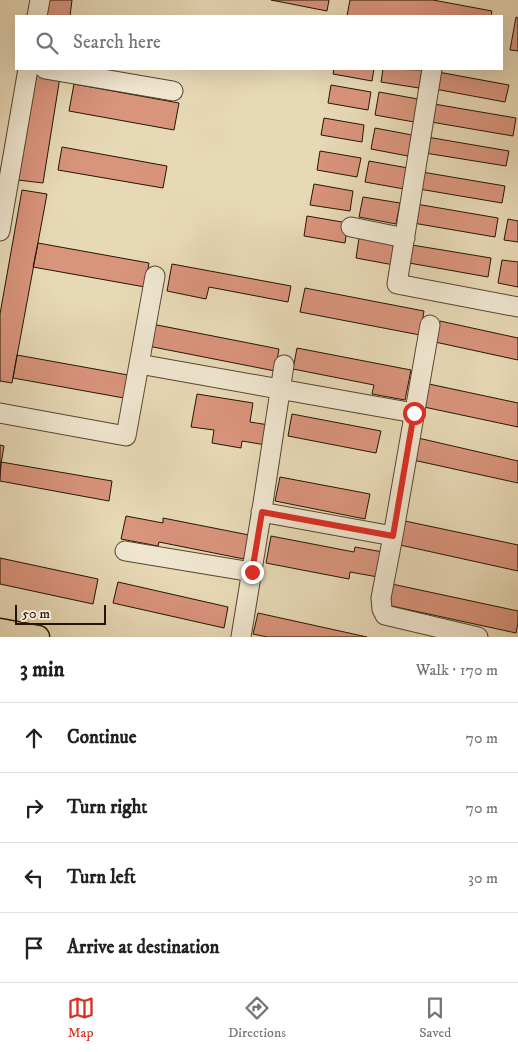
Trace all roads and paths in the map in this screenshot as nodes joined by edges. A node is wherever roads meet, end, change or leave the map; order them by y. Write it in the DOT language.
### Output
graph roads {
  1 [pos="40,0"];
  2 [pos="37,15"];
  3 [pos="28,70"];
  4 [pos="51,70"];
  5 [pos="432,70"];
  6 [pos="173,91"];
  7 [pos="351,227"];
  8 [pos="0,231"];
  9 [pos="405,238"];
  10 [pos="155,276"];
  11 [pos="518,307"];
  12 [pos="430,325"];
  13 [pos="139,364"];
  14 [pos="284,366"];
  15 [pos="281,389"];
  16 [pos="0,413"];
  17 [pos="414,413"];
  18 [pos="262,512"];
  19 [pos="393,536"];
  20 [pos="125,551"];
  21 [pos="252,572"];
  22 [pos="0,630"];
  23 [pos="38,637"];
  24 [pos="241,637"];
  25 [pos="478,637"];
  1 -- 2 [label="street"];
  3 -- 8 [label="street"];
  4 -- 6 [label="street"];
  5 -- 9 [label="street"];
  7 -- 9 [label="street"];
  9 -- 11 [label="street"];
  10 -- 13 [label="street"];
  12 -- 17 [label="street"];
  13 -- 15 [label="street"];
  13 -- 16 [label="street"];
  14 -- 15 [label="street"];
  15 -- 17 [label="street"];
  15 -- 18 [label="street"];
  17 -- 19 [label="street"];
  18 -- 19 [label="street"];
  18 -- 21 [label="street"];
  19 -- 25 [label="street"];
  20 -- 21 [label="street"];
  21 -- 24 [label="street"];
  22 -- 23 [label="main road"];
}
